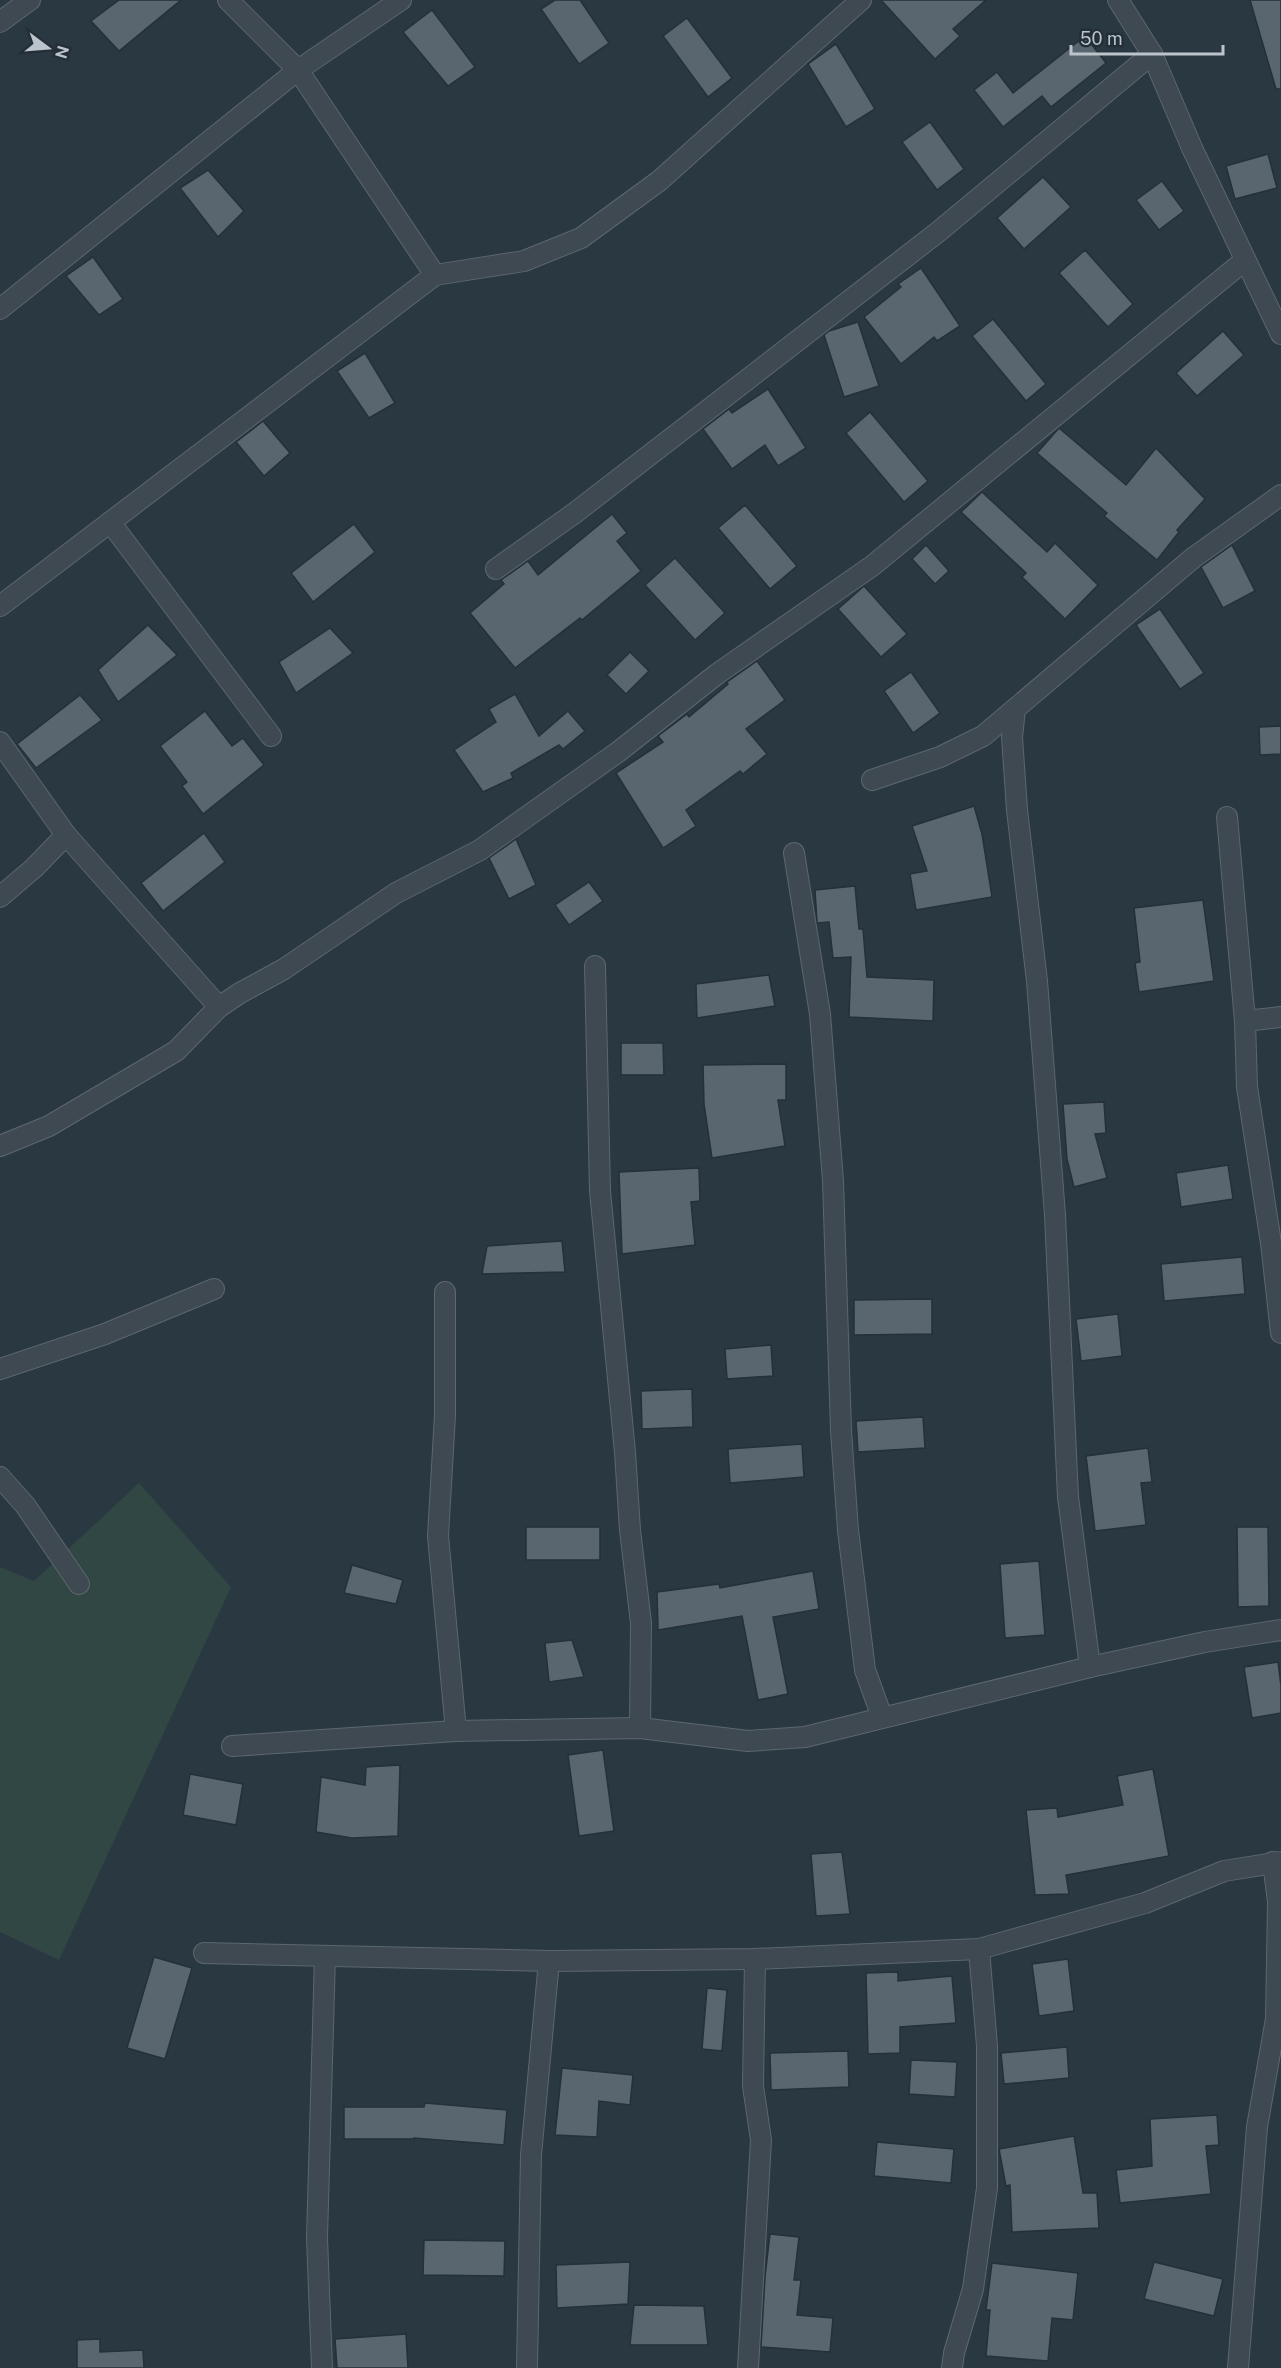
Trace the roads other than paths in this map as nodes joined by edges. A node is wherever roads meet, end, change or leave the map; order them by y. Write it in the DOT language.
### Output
graph roads {
  1 [pos="30,0"];
  2 [pos="228,0"];
  3 [pos="401,0"];
  4 [pos="861,0"];
  5 [pos="1118,0"];
  6 [pos="0,22"];
  7 [pos="1152,54"];
  8 [pos="298,70"];
  9 [pos="1244,261"];
  10 [pos="435,274"];
  11 [pos="0,309"];
  12 [pos="1281,334"];
  13 [pos="1281,495"];
  14 [pos="110,522"];
  15 [pos="496,568"];
  16 [pos="0,606"];
  17 [pos="1015,709"];
  18 [pos="271,736"];
  19 [pos="0,742"];
  20 [pos="872,780"];
  21 [pos="1227,818"];
  22 [pos="66,835"];
  23 [pos="795,853"];
  24 [pos="0,897"];
  25 [pos="595,966"];
  26 [pos="219,1007"];
  27 [pos="1281,1017"];
  28 [pos="1245,1021"];
  29 [pos="0,1146"];
  30 [pos="1276,1242"];
  31 [pos="214,1289"];
  32 [pos="445,1292"];
  33 [pos="1281,1333"];
  34 [pos="0,1369"];
  35 [pos="0,1477"];
  36 [pos="79,1584"];
  37 [pos="1281,1630"];
  38 [pos="1090,1667"];
  39 [pos="882,1718"];
  40 [pos="640,1728"];
  41 [pos="456,1731"];
  42 [pos="232,1746"];
  43 [pos="1277,1862"];
  44 [pos="979,1949"];
  45 [pos="204,1953"];
  46 [pos="326,1956"];
  47 [pos="755,1959"];
  48 [pos="549,1961"];
  49 [pos="322,2368"];
  50 [pos="527,2368"];
  51 [pos="748,2368"];
  52 [pos="952,2368"];
  53 [pos="1238,2368"];
  1 -- 6 [label="street"];
  2 -- 8 [label="street"];
  3 -- 8 [label="street"];
  4 -- 10 [label="street"];
  5 -- 7 [label="street"];
  7 -- 9 [label="street"];
  7 -- 15 [label="street"];
  8 -- 10 [label="street"];
  8 -- 11 [label="street"];
  9 -- 12 [label="street"];
  9 -- 26 [label="street"];
  10 -- 14 [label="street"];
  13 -- 17 [label="street"];
  14 -- 16 [label="street"];
  14 -- 18 [label="street"];
  17 -- 20 [label="street"];
  17 -- 38 [label="street"];
  19 -- 22 [label="street"];
  21 -- 28 [label="street"];
  22 -- 24 [label="street"];
  22 -- 26 [label="street"];
  23 -- 39 [label="street"];
  25 -- 40 [label="street"];
  26 -- 29 [label="street"];
  27 -- 28 [label="street"];
  28 -- 30 [label="street"];
  30 -- 33 [label="street"];
  31 -- 34 [label="street"];
  32 -- 41 [label="street"];
  35 -- 36 [label="street"];
  37 -- 38 [label="street"];
  38 -- 39 [label="street"];
  39 -- 40 [label="street"];
  40 -- 41 [label="street"];
  41 -- 42 [label="street"];
  43 -- 44 [label="street"];
  43 -- 53 [label="street"];
  44 -- 47 [label="street"];
  44 -- 52 [label="street"];
  45 -- 46 [label="street"];
  46 -- 48 [label="street"];
  46 -- 49 [label="street"];
  47 -- 48 [label="street"];
  47 -- 51 [label="street"];
  48 -- 50 [label="street"];
}
